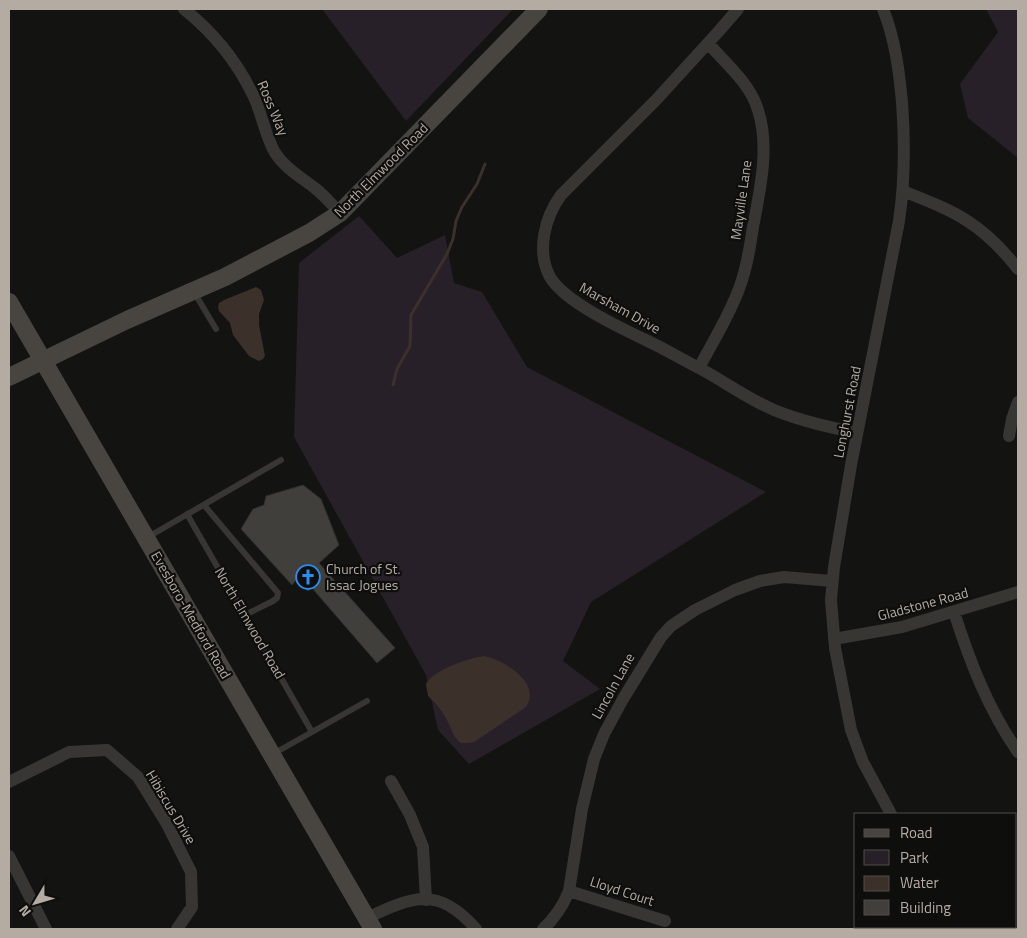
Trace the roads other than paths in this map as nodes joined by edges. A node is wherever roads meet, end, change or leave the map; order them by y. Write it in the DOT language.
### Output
graph roads {
  1 [pos="184,9"];
  2 [pos="539,9"];
  3 [pos="738,9"];
  4 [pos="883,9"];
  5 [pos="708,43"];
  6 [pos="903,191"];
  7 [pos="340,213"];
  8 [pos="1018,269"];
  9 [pos="193,291"];
  10 [pos="9,302"];
  11 [pos="216,329"];
  12 [pos="43,361"];
  13 [pos="699,368"];
  14 [pos="9,377"];
  15 [pos="1018,402"];
  16 [pos="857,433"];
  17 [pos="1009,436"];
  18 [pos="281,460"];
  19 [pos="204,505"];
  20 [pos="187,514"];
  21 [pos="146,538"];
  22 [pos="832,580"];
  23 [pos="1018,592"];
  24 [pos="954,612"];
  25 [pos="245,615"];
  26 [pos="834,639"];
  27 [pos="367,701"];
  28 [pos="312,732"];
  29 [pos="1018,752"];
  30 [pos="272,755"];
  31 [pos="391,781"];
  32 [pos="9,782"];
  33 [pos="890,813"];
  34 [pos="9,856"];
  35 [pos="569,891"];
  36 [pos="426,900"];
  37 [pos="665,921"];
  38 [pos="370,924"];
  39 [pos="46,929"];
  40 [pos="177,929"];
  41 [pos="476,929"];
  42 [pos="543,929"];
  1 -- 7 [label="street, Ross Way"];
  2 -- 7 [label="street, North Elmwood Road"];
  3 -- 5 [label="street, Marsham Drive"];
  4 -- 6 [label="street, Longhurst Road"];
  5 -- 13 [label="street, Mayville Lane"];
  5 -- 13 [label="street, Marsham Drive"];
  6 -- 8 [label="street"];
  6 -- 16 [label="street, Longhurst Road"];
  7 -- 9 [label="street, North Elmwood Road"];
  9 -- 11 [label="lane"];
  9 -- 12 [label="street, North Elmwood Road"];
  10 -- 12 [label="street, Evesboro-Medford Road"];
  12 -- 14 [label="street, North Elmwood Road"];
  12 -- 21 [label="street, Evesboro-Medford Road"];
  13 -- 16 [label="street, Marsham Drive"];
  15 -- 17 [label="street"];
  16 -- 22 [label="street, Longhurst Road"];
  18 -- 19 [label="lane"];
  19 -- 20 [label="lane"];
  19 -- 25 [label="lane"];
  20 -- 21 [label="lane"];
  20 -- 25 [label="lane, North Elmwood Road"];
  21 -- 30 [label="street, Evesboro-Medford Road"];
  22 -- 26 [label="street, Longhurst Road"];
  22 -- 35 [label="street, Lincoln Lane"];
  23 -- 24 [label="street, Gladstone Road"];
  24 -- 26 [label="street, Gladstone Road"];
  24 -- 29 [label="street"];
  25 -- 28 [label="lane, North Elmwood Road"];
  26 -- 33 [label="street, Longhurst Road"];
  27 -- 28 [label="lane"];
  28 -- 30 [label="lane"];
  30 -- 38 [label="street, Evesboro-Medford Road"];
  31 -- 36 [label="street"];
  32 -- 40 [label="street, Hibiscus Drive"];
  34 -- 39 [label="street"];
  35 -- 37 [label="street, Lloyd Court"];
  35 -- 42 [label="street, Lincoln Lane"];
  36 -- 38 [label="street"];
  36 -- 41 [label="street"];
}
